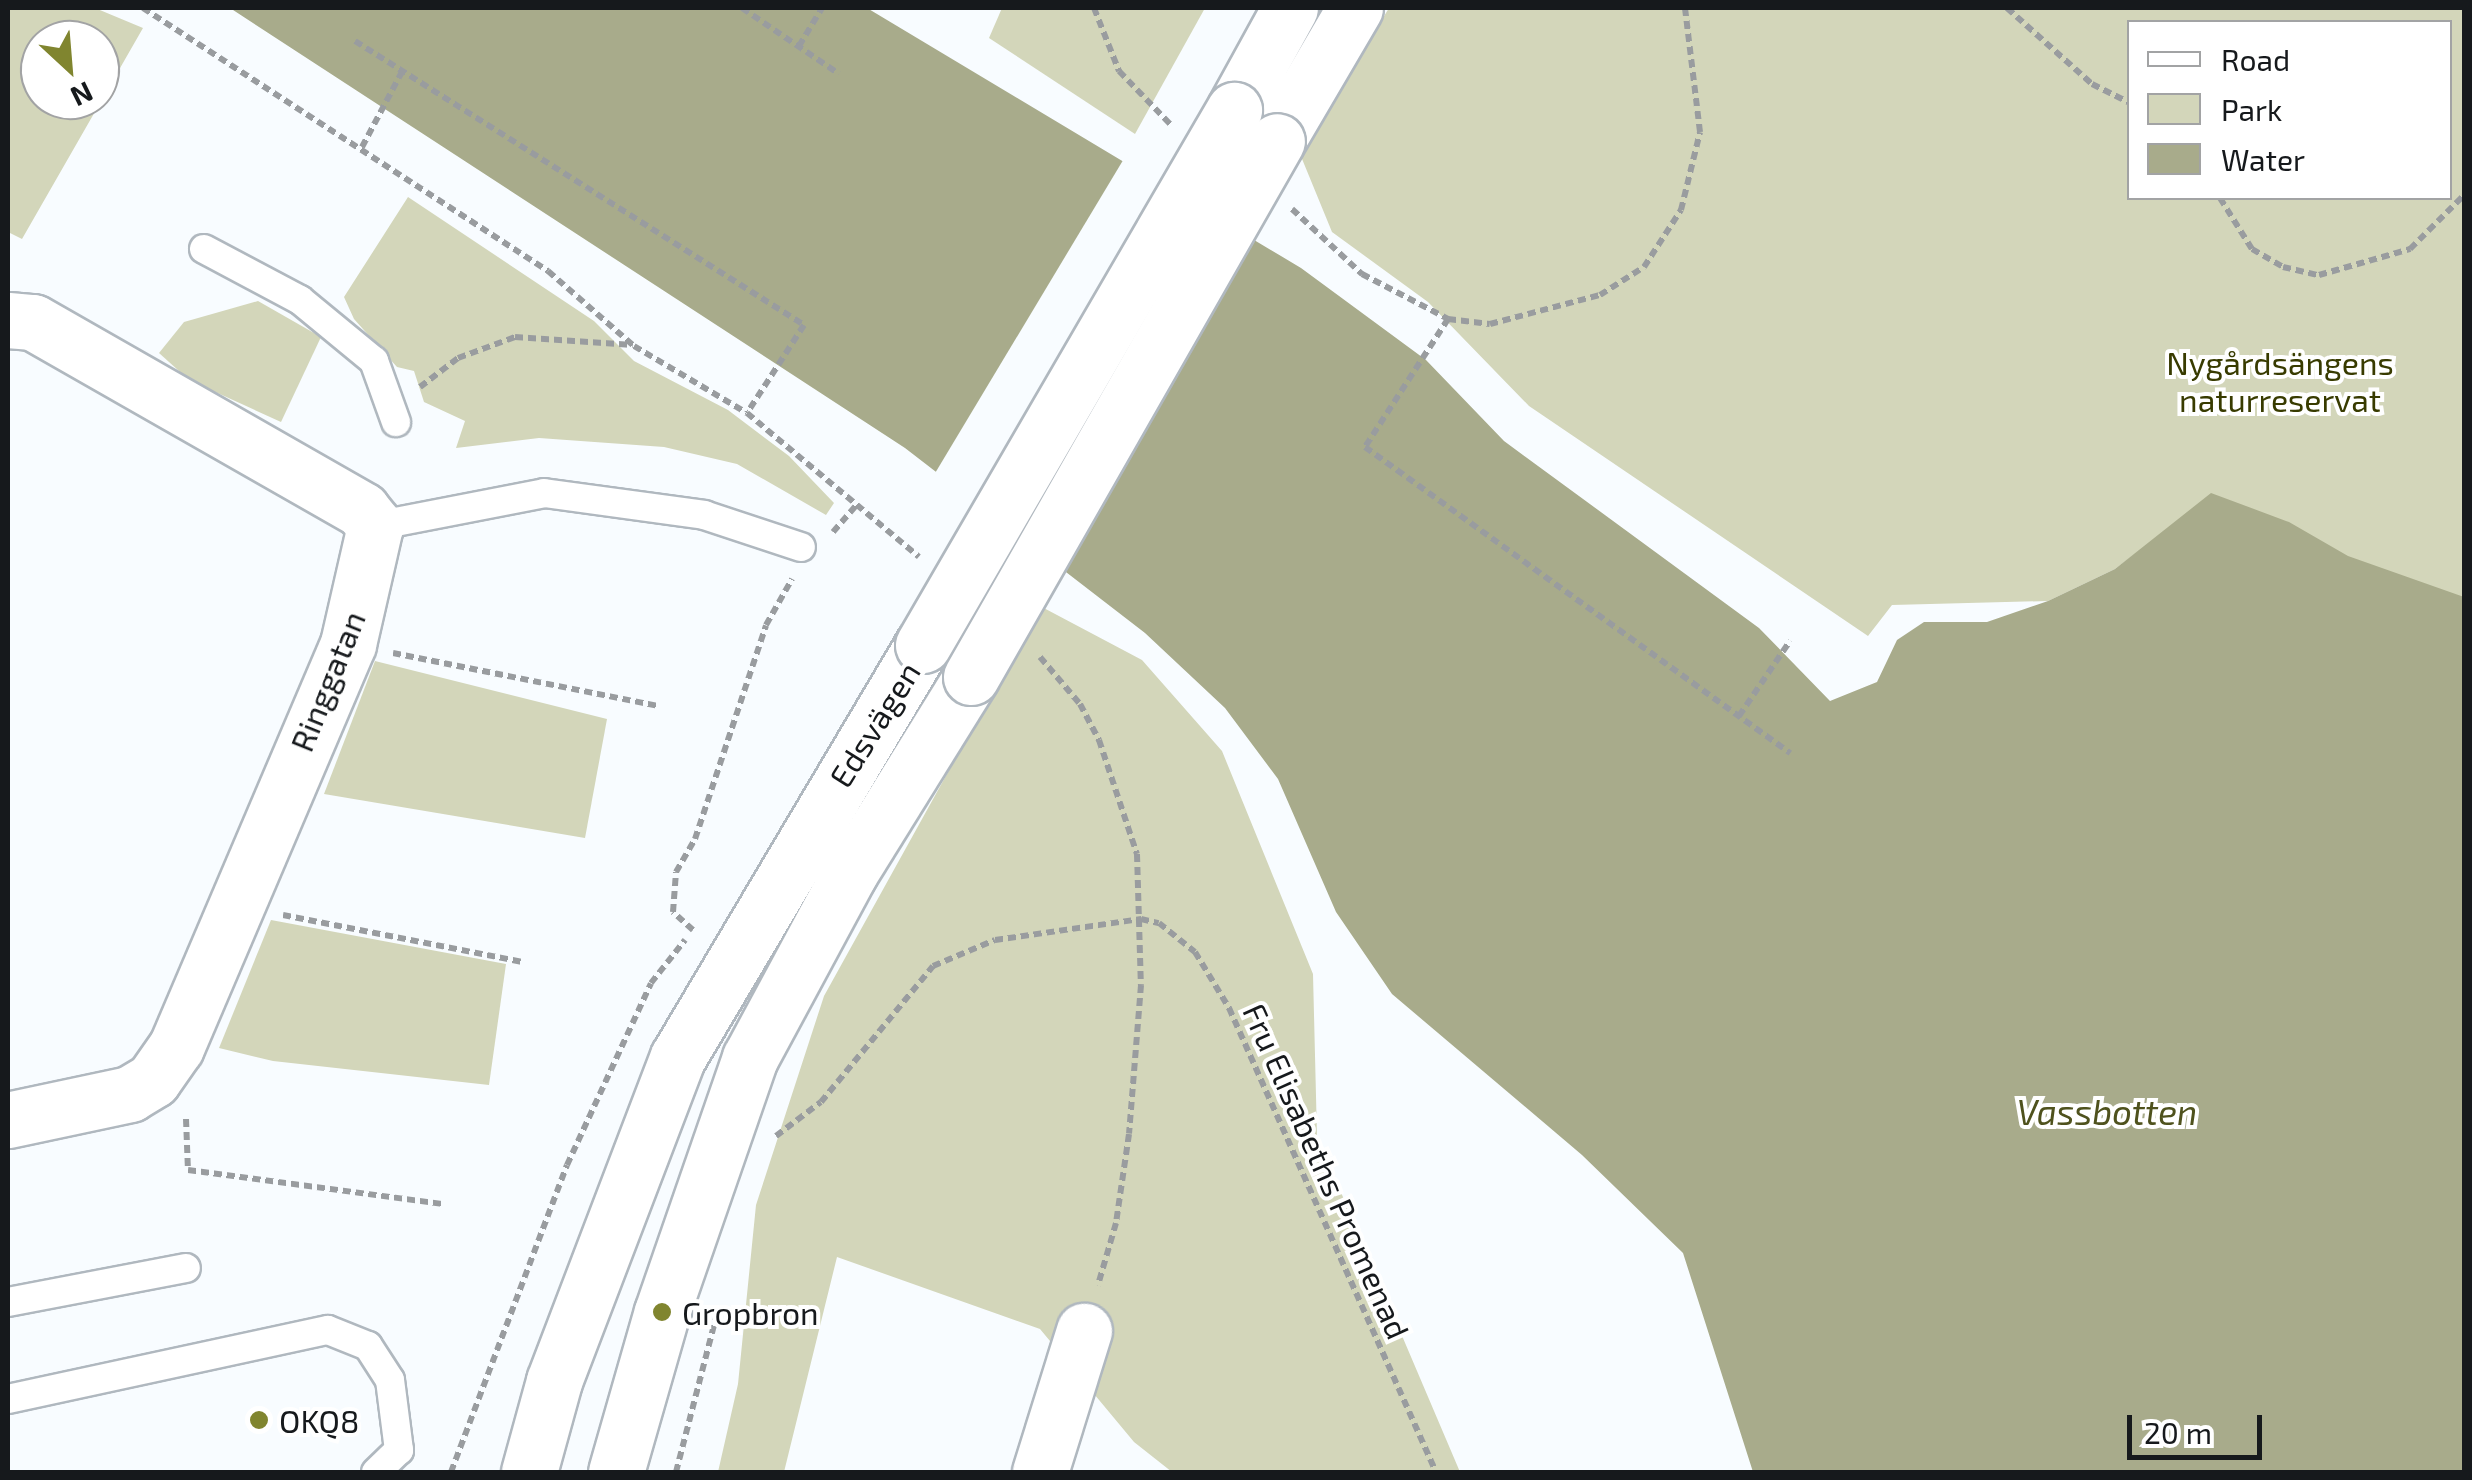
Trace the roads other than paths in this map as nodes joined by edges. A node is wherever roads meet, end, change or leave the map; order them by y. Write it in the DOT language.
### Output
graph roads {
  1 [pos="1290,8"];
  2 [pos="1355,8"];
  3 [pos="204,248"];
  4 [pos="8,320"];
  5 [pos="396,422"];
  6 [pos="375,526"];
  7 [pos="812,544"];
  8 [pos="8,1120"];
  9 [pos="186,1268"];
  10 [pos="8,1302"];
  11 [pos="1084,1331"];
  12 [pos="8,1399"];
  13 [pos="376,1472"];
  14 [pos="530,1472"];
  15 [pos="616,1472"];
  16 [pos="1040,1472"];
  1 -- 14 [label="main road, Edsvägen, bridge"];
  2 -- 15 [label="main road, Edsvägen, bridge"];
  3 -- 5 [label="lane"];
  4 -- 6 [label="main road"];
  6 -- 7 [label="lane"];
  6 -- 8 [label="main road, Ringgatan"];
  9 -- 10 [label="lane"];
  11 -- 16 [label="main road"];
  12 -- 13 [label="lane"];
}
